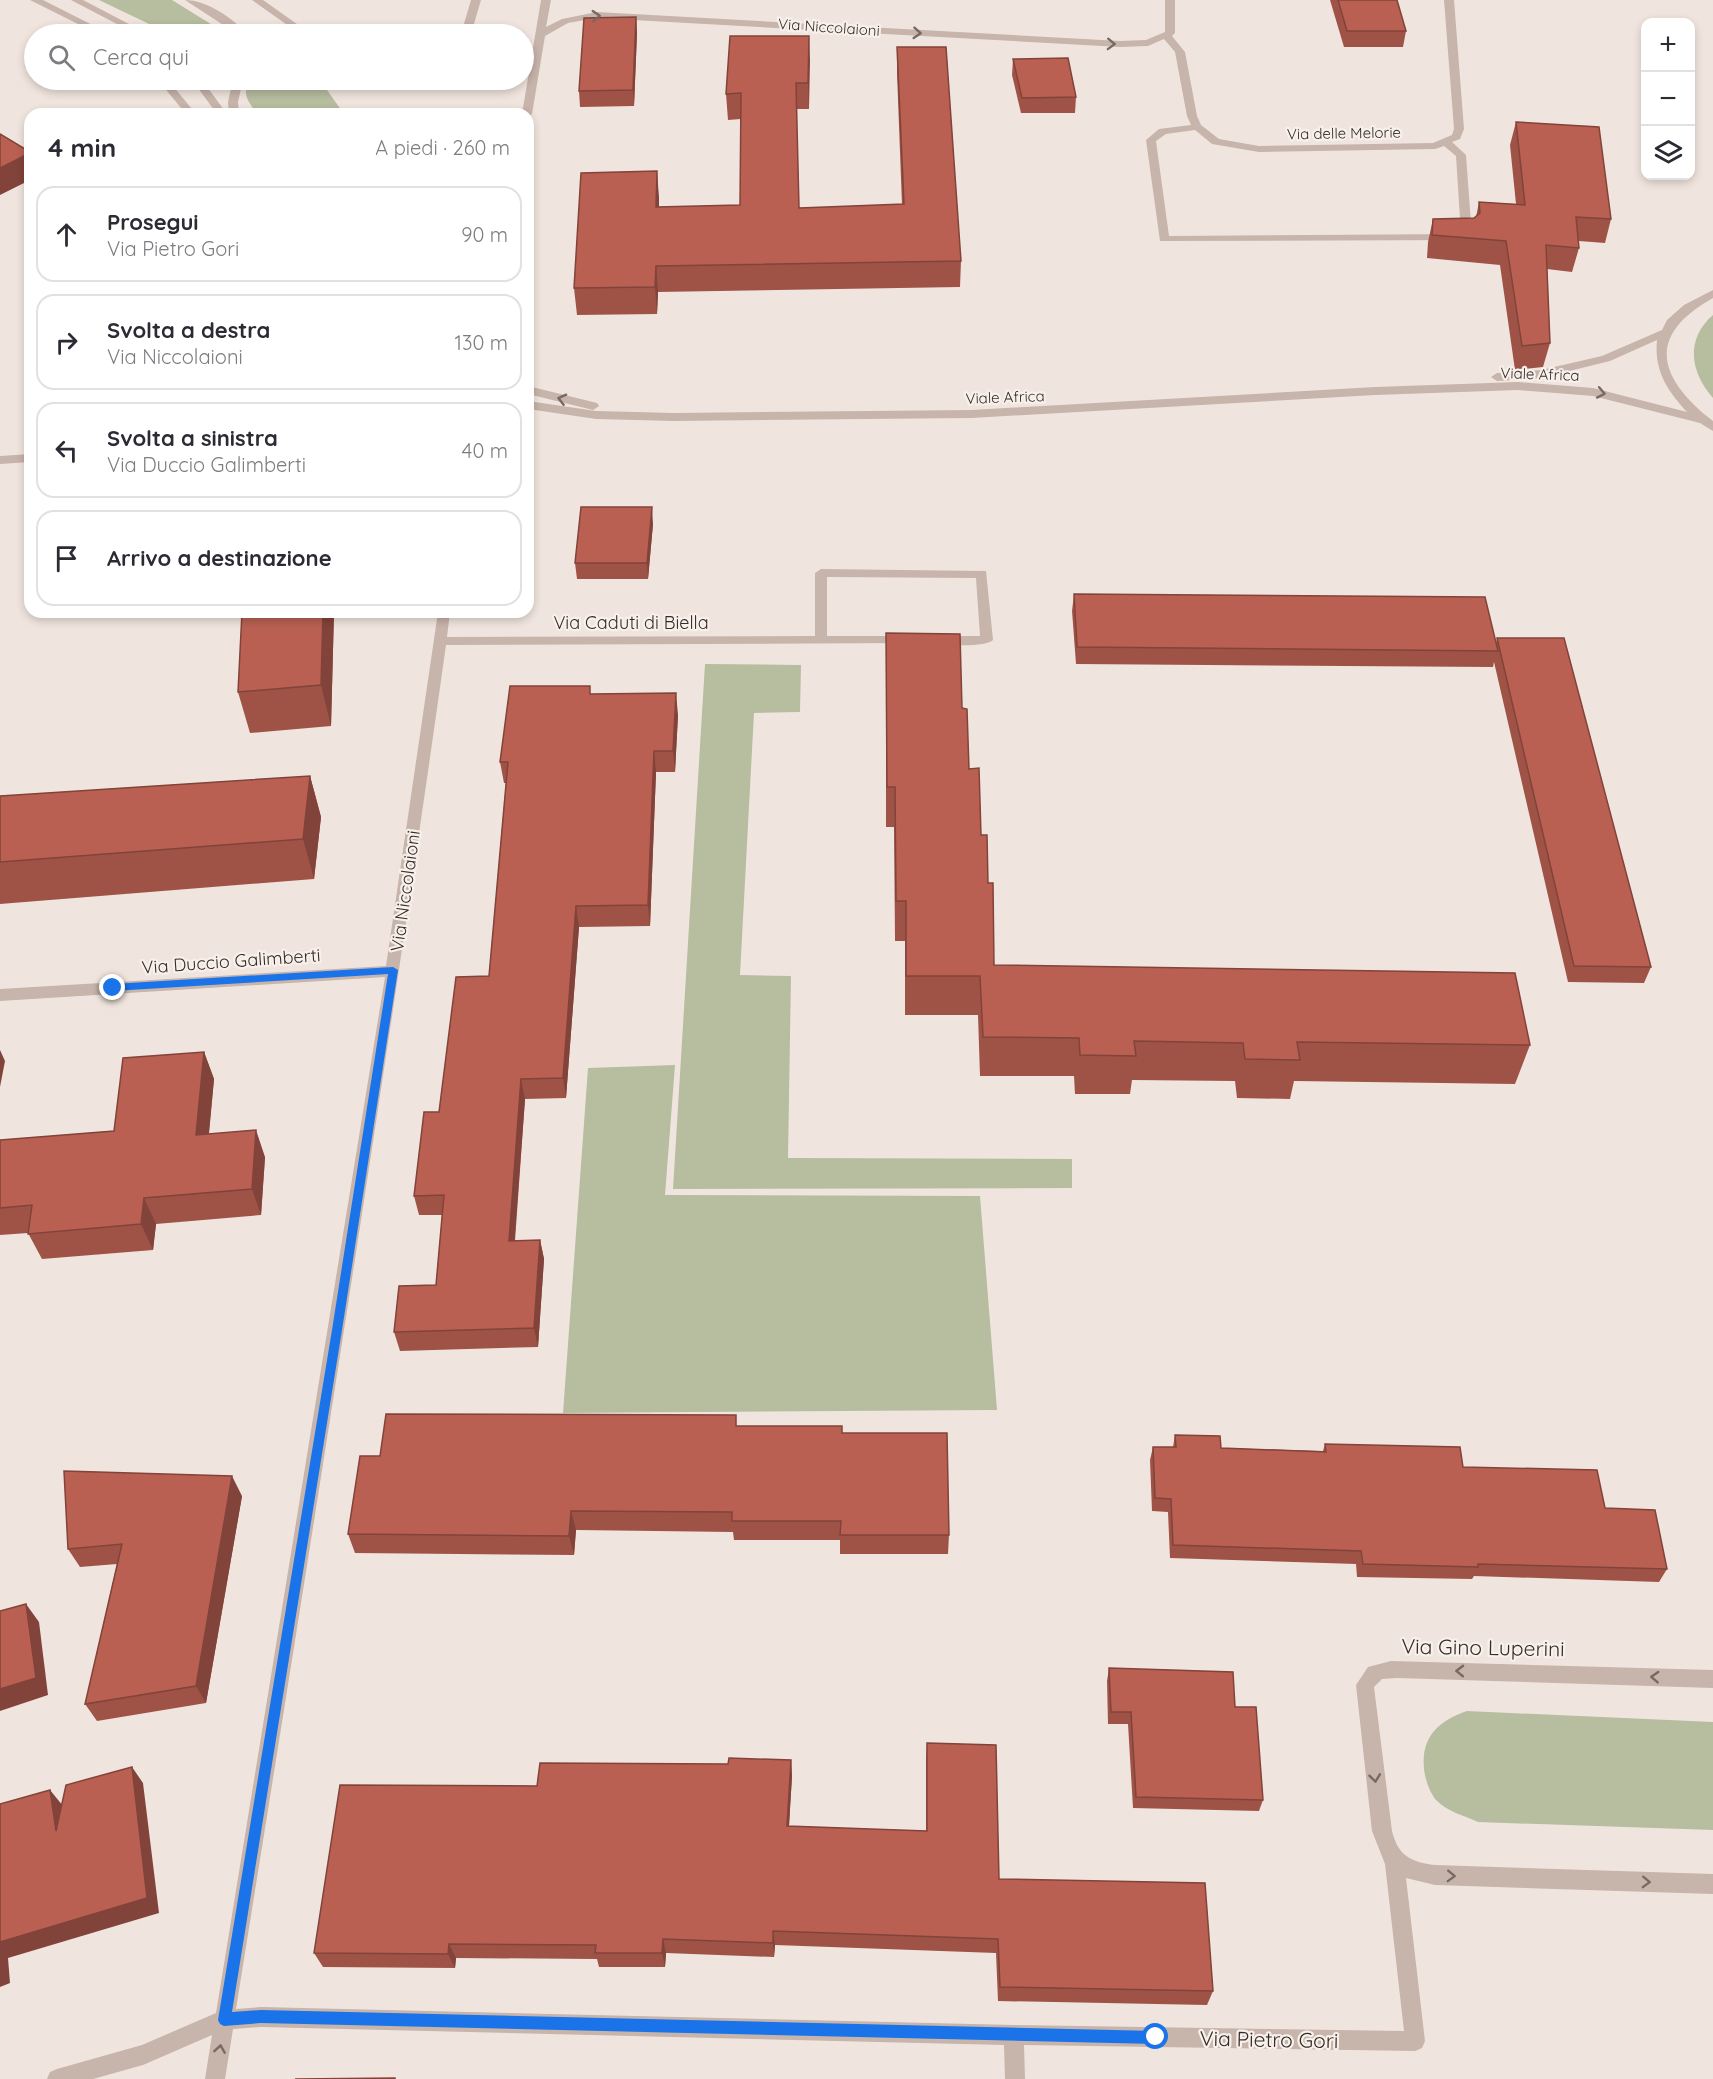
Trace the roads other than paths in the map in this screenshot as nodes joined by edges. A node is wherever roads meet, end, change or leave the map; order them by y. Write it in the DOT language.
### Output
graph roads {
  1 [pos="35,0"];
  2 [pos="76,0"];
  3 [pos="190,0"];
  4 [pos="257,0"];
  5 [pos="476,0"];
  6 [pos="546,0"];
  7 [pos="1449,0"];
  8 [pos="1170,2"];
  9 [pos="84,24"];
  10 [pos="123,24"];
  11 [pos="230,24"];
  12 [pos="292,24"];
  13 [pos="469,24"];
  14 [pos="541,34"];
  15 [pos="1166,36"];
  16 [pos="534,74"];
  17 [pos="171,90"];
  18 [pos="204,90"];
  19 [pos="236,90"];
  20 [pos="531,90"];
  21 [pos="186,108"];
  22 [pos="218,108"];
  23 [pos="234,108"];
  24 [pos="528,108"];
  25 [pos="1197,128"];
  26 [pos="1447,143"];
  27 [pos="1713,293"];
  28 [pos="1664,333"];
  29 [pos="534,391"];
  30 [pos="1375,391"];
  31 [pos="534,406"];
  32 [pos="637,416"];
  33 [pos="1700,418"];
  34 [pos="1713,427"];
  35 [pos="24,458"];
  36 [pos="0,460"];
  37 [pos="443,618"];
  38 [pos="821,639"];
  39 [pos="440,641"];
  40 [pos="393,970"];
  41 [pos="0,995"];
  42 [pos="1713,1679"];
  43 [pos="1395,1863"];
  44 [pos="1713,1884"];
  45 [pos="224,2020"];
  46 [pos="1014,2035"];
  47 [pos="57,2079"];
  48 [pos="215,2079"];
  49 [pos="1015,2079"];
  1 -- 9 [label="street"];
  2 -- 10 [label="street"];
  3 -- 11 [label="street"];
  4 -- 12 [label="street"];
  5 -- 13 [label="street"];
  6 -- 14 [label="street"];
  7 -- 26 [label="street"];
  8 -- 15 [label="street"];
  14 -- 15 [label="street, Via Niccolaioni, one-way"];
  14 -- 16 [label="street"];
  15 -- 25 [label="street"];
  17 -- 21 [label="street"];
  18 -- 22 [label="street"];
  19 -- 23 [label="street"];
  20 -- 24 [label="street"];
  25 -- 26 [label="street, Via delle Melorie"];
  25 -- 26 [label="street"];
  27 -- 28 [label="street, Viale Africa"];
  28 -- 30 [label="street, Viale Africa"];
  28 -- 33 [label="street, Viale Africa"];
  32 -- 29 [label="street, Viale Africa, one-way"];
  30 -- 32 [label="street, Viale Africa"];
  30 -- 33 [label="street, Viale Africa, one-way"];
  31 -- 32 [label="street, Viale Africa"];
  33 -- 34 [label="street, Viale Africa"];
  35 -- 36 [label="street"];
  37 -- 39 [label="street, Via Niccolaioni"];
  38 -- 38 [label="street, Via Caduti di Biella"];
  38 -- 39 [label="street, Via Caduti di Biella"];
  39 -- 40 [label="street, Via Niccolaioni"];
  40 -- 41 [label="street, Via Duccio Galimberti"];
  40 -- 45 [label="street, Via Niccolaioni"];
  42 -- 43 [label="street, Via Gino Luperini, one-way"];
  43 -- 44 [label="street, one-way"];
  43 -- 46 [label="street, Via Pietro Gori"];
  45 -- 46 [label="street, Via Pietro Gori"];
  45 -- 47 [label="street, Via Pietro Gori"];
  48 -- 45 [label="street, Via Niccolaioni, one-way"];
  46 -- 49 [label="street"];
}
